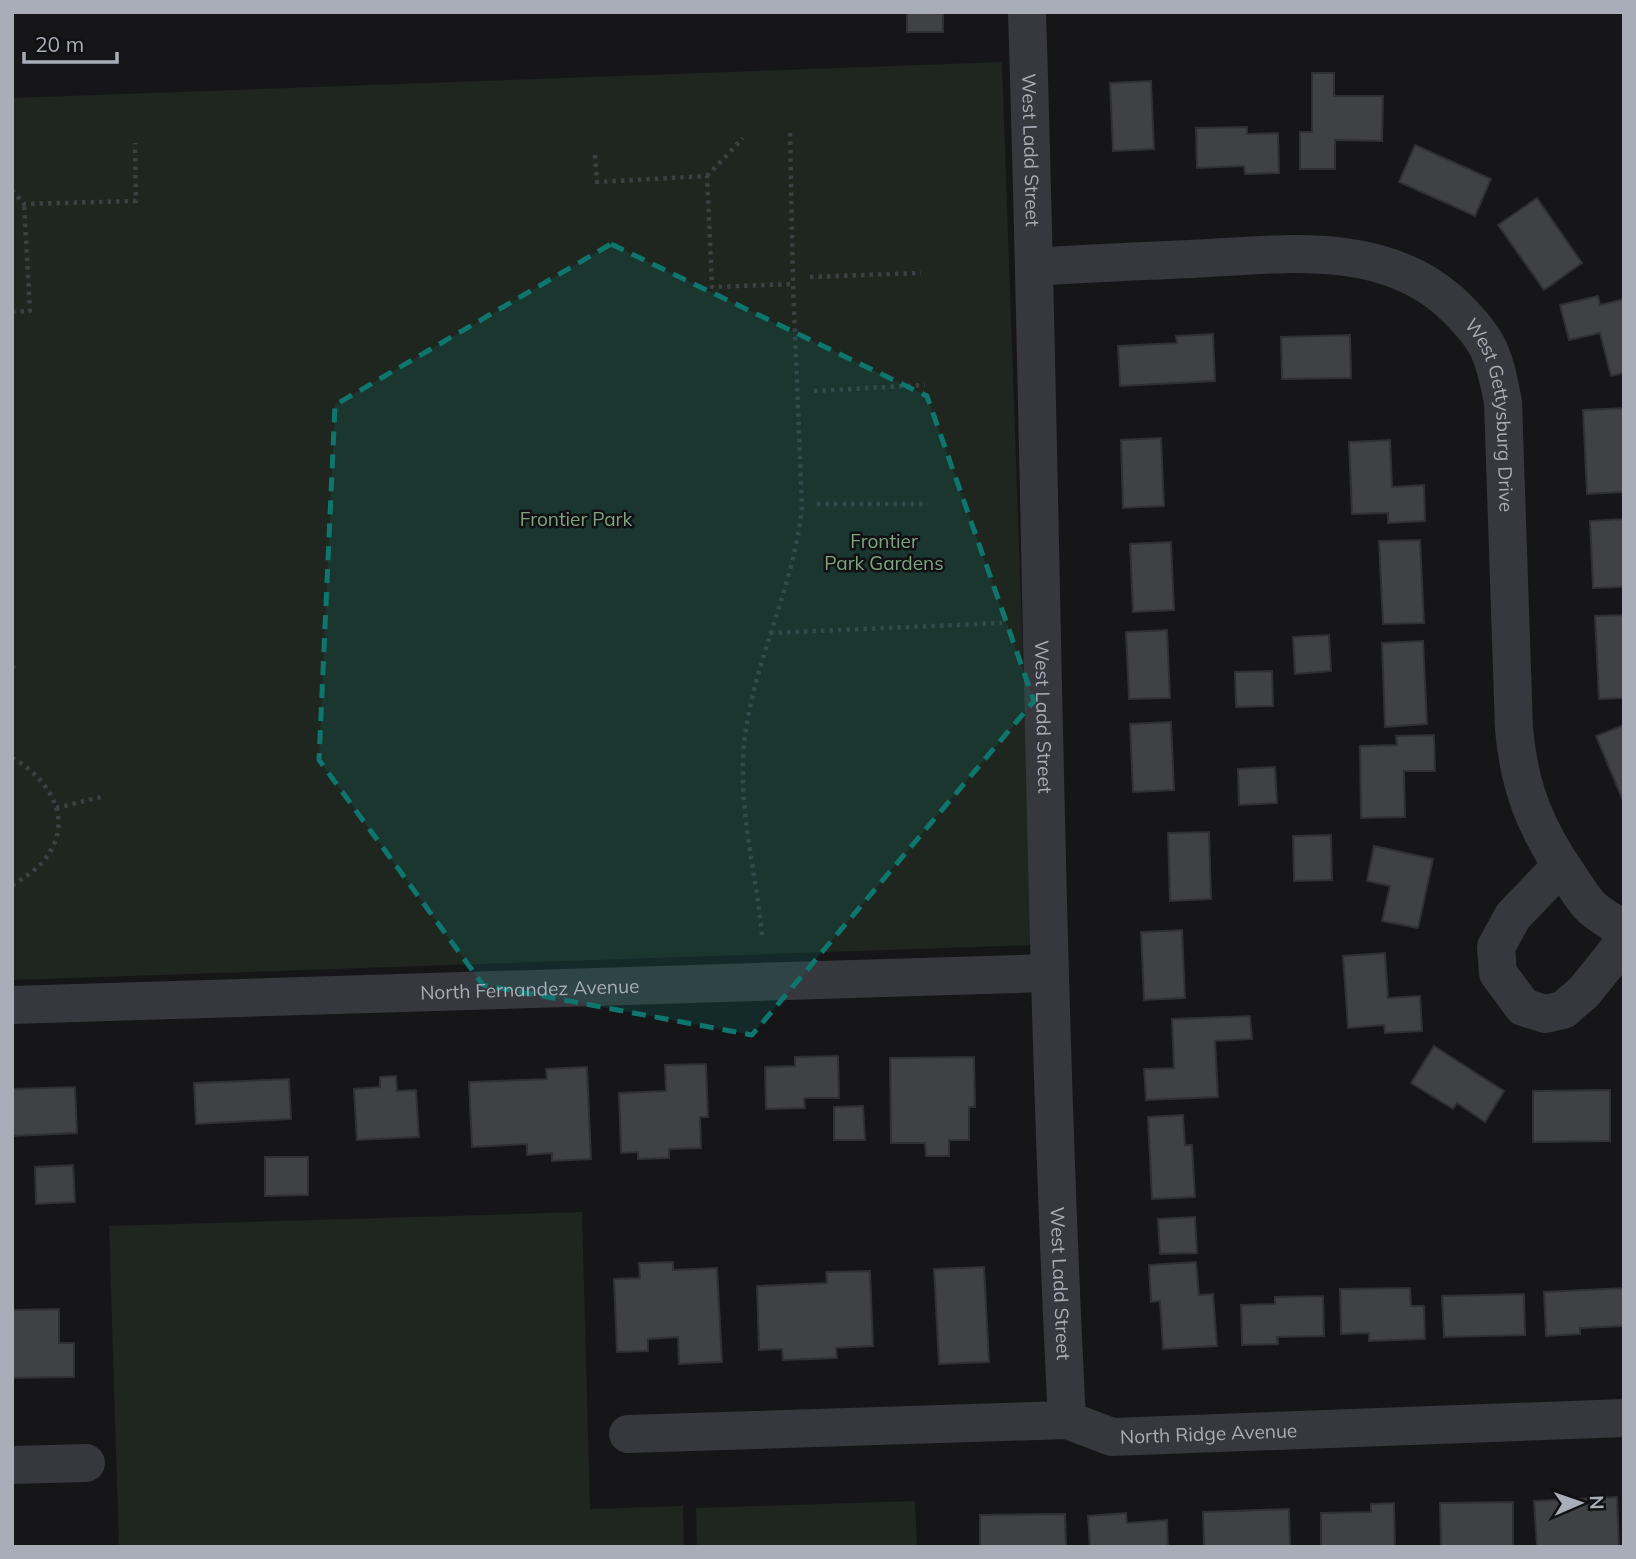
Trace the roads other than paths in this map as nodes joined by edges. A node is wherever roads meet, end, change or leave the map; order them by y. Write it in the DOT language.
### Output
graph roads {
  1 [pos="1027,12"];
  2 [pos="1035,267"];
  3 [pos="1561,866"];
  4 [pos="1624,930"];
  5 [pos="1624,942"];
  6 [pos="1049,973"];
  7 [pos="12,1005"];
  8 [pos="1624,1418"];
  9 [pos="1067,1420"];
  10 [pos="628,1434"];
  11 [pos="86,1463"];
  12 [pos="12,1465"];
  1 -- 2 [label="street, West Ladd Street"];
  2 -- 3 [label="street, West Gettysburg Drive"];
  2 -- 6 [label="street, West Ladd Street"];
  3 -- 4 [label="street, West Gettysburg Drive"];
  3 -- 5 [label="street"];
  6 -- 7 [label="street, North Fernandez Avenue"];
  6 -- 9 [label="street, West Ladd Street"];
  8 -- 9 [label="street, North Ridge Avenue"];
  9 -- 10 [label="street, North Ridge Avenue"];
  11 -- 12 [label="street"];
}
